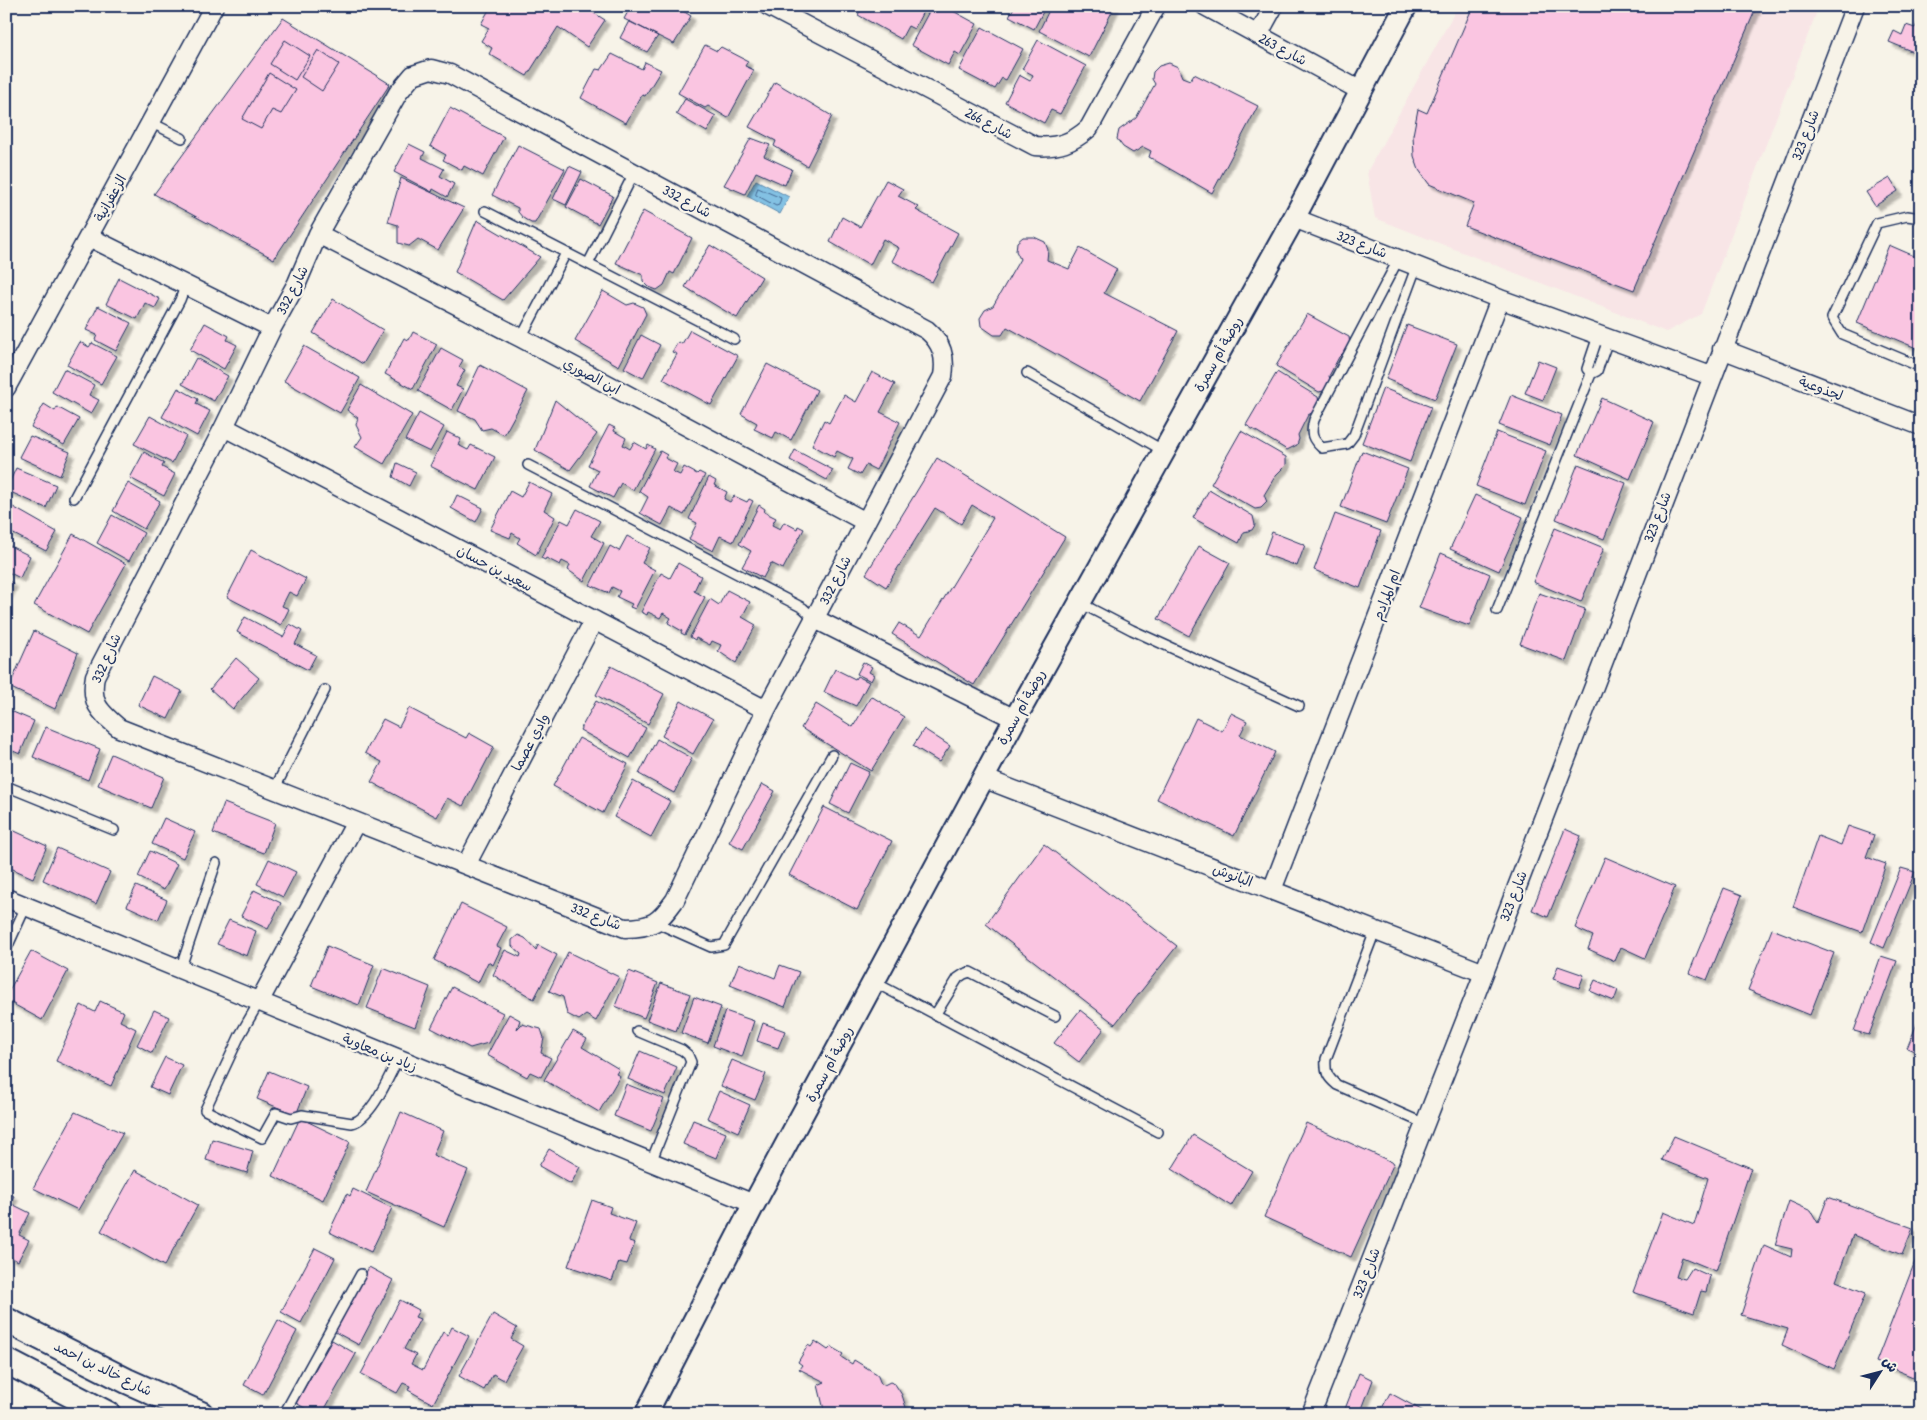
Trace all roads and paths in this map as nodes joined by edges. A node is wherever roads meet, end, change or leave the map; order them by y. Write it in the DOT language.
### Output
graph roads {
  1 [pos="214,6"];
  2 [pos="768,6"];
  3 [pos="1156,6"];
  4 [pos="1274,6"];
  5 [pos="1406,6"];
  6 [pos="1855,6"];
  7 [pos="1207,7"];
  8 [pos="1258,35"];
  9 [pos="1361,91"];
  10 [pos="152,123"];
  11 [pos="182,138"];
  12 [pos="634,173"];
  13 [pos="485,211"];
  14 [pos="1294,218"];
  15 [pos="1921,218"];
  16 [pos="318,234"];
  17 [pos="88,237"];
  18 [pos="566,253"];
  19 [pos="1399,258"];
  20 [pos="588,264"];
  21 [pos="1417,265"];
  22 [pos="186,284"];
  23 [pos="1500,299"];
  24 [pos="272,328"];
  25 [pos="521,338"];
  26 [pos="1603,338"];
  27 [pos="734,339"];
  28 [pos="1722,350"];
  29 [pos="1921,367"];
  30 [pos="1028,373"];
  31 [pos="1711,376"];
  32 [pos="6,388"];
  33 [pos="1921,426"];
  34 [pos="224,427"];
  35 [pos="1164,451"];
  36 [pos="528,465"];
  37 [pos="74,498"];
  38 [pos="864,521"];
  39 [pos="1080,603"];
  40 [pos="1498,610"];
  41 [pos="815,619"];
  42 [pos="594,620"];
  43 [pos="325,690"];
  44 [pos="1299,706"];
  45 [pos="766,710"];
  46 [pos="1015,719"];
  47 [pos="832,754"];
  48 [pos="983,778"];
  49 [pos="6,786"];
  50 [pos="274,790"];
  51 [pos="356,822"];
  52 [pos="114,830"];
  53 [pos="216,863"];
  54 [pos="466,865"];
  55 [pos="1272,890"];
  56 [pos="6,898"];
  57 [pos="26,906"];
  58 [pos="656,923"];
  59 [pos="1375,931"];
  60 [pos="6,950"];
  61 [pos="180,970"];
  62 [pos="1484,973"];
  63 [pos="874,982"];
  64 [pos="259,1002"];
  65 [pos="935,1015"];
  66 [pos="1055,1016"];
  67 [pos="637,1031"];
  68 [pos="398,1059"];
  69 [pos="1425,1124"];
  70 [pos="1158,1132"];
  71 [pos="651,1162"];
  72 [pos="754,1204"];
  73 [pos="361,1274"];
  74 [pos="6,1320"];
  75 [pos="6,1361"];
  76 [pos="108,1414"];
  77 [pos="201,1414"];
  78 [pos="284,1414"];
  79 [pos="646,1414"];
  80 [pos="1311,1414"];
  1 -- 10 [label="street, الزعفرانية"];
  2 -- 3 [label="street, شارع 266"];
  4 -- 8 [label="street"];
  5 -- 9 [label="street, روضة أم سمرة"];
  6 -- 28 [label="street, شارع 323"];
  7 -- 8 [label="street, شارع 263"];
  8 -- 9 [label="street, شارع 263"];
  9 -- 14 [label="street, روضة أم سمرة"];
  10 -- 11 [label="lane"];
  10 -- 17 [label="street, الزعفرانية"];
  12 -- 16 [label="street, شارع 332"];
  12 -- 20 [label="lane"];
  12 -- 38 [label="street, شارع 332"];
  13 -- 18 [label="lane"];
  14 -- 19 [label="street, شارع 323"];
  14 -- 35 [label="street, روضة أم سمرة"];
  15 -- 29 [label="lane"];
  16 -- 24 [label="street, شارع 332"];
  16 -- 25 [label="street, ابن الصوري"];
  17 -- 22 [label="street, شارع 332"];
  17 -- 32 [label="street, الزعفرانية"];
  18 -- 20 [label="lane"];
  18 -- 25 [label="lane"];
  19 -- 21 [label="street, شارع 323"];
  19 -- 21 [label="lane"];
  20 -- 27 [label="lane"];
  21 -- 23 [label="street, شارع 323"];
  22 -- 24 [label="street, شارع 332"];
  22 -- 37 [label="lane"];
  23 -- 26 [label="street, شارع 323"];
  23 -- 55 [label="street, ام المرادم"];
  24 -- 34 [label="street, شارع 332"];
  25 -- 38 [label="street, ابن الصوري"];
  26 -- 31 [label="street, شارع 323"];
  26 -- 40 [label="lane"];
  28 -- 31 [label="street, شارع 323"];
  28 -- 33 [label="street, لجذوعية"];
  30 -- 35 [label="lane"];
  31 -- 62 [label="street, شارع 323"];
  34 -- 42 [label="street, سعيد بن حسان"];
  34 -- 50 [label="street, شارع 332"];
  35 -- 39 [label="street, روضة أم سمرة"];
  36 -- 41 [label="lane"];
  38 -- 41 [label="street, شارع 332"];
  39 -- 44 [label="lane"];
  39 -- 46 [label="street, روضة أم سمرة"];
  41 -- 45 [label="street, شارع 332"];
  41 -- 46 [label="street, شارع 332"];
  42 -- 45 [label="street, سعيد بن حسان"];
  42 -- 54 [label="street, وادي عصما"];
  43 -- 50 [label="lane"];
  45 -- 58 [label="street, شارع 332"];
  46 -- 48 [label="street, روضة أم سمرة"];
  47 -- 58 [label="lane"];
  48 -- 55 [label="street, البانوش"];
  48 -- 63 [label="street, روضة أم سمرة"];
  49 -- 52 [label="lane"];
  50 -- 51 [label="street, شارع 332"];
  51 -- 54 [label="street, شارع 332"];
  51 -- 64 [label="street"];
  53 -- 61 [label="lane"];
  54 -- 58 [label="street, شارع 332"];
  55 -- 59 [label="street, البانوش"];
  56 -- 57 [label="street, زياد بن معاوية"];
  57 -- 60 [label="lane"];
  57 -- 61 [label="street, زياد بن معاوية"];
  59 -- 62 [label="street, البانوش"];
  59 -- 69 [label="lane"];
  61 -- 64 [label="street, زياد بن معاوية"];
  62 -- 69 [label="street, شارع 323"];
  63 -- 65 [label="lane"];
  63 -- 72 [label="street, روضة أم سمرة"];
  64 -- 68 [label="street, زياد بن معاوية"];
  64 -- 68 [label="lane"];
  65 -- 66 [label="lane"];
  65 -- 70 [label="lane"];
  67 -- 71 [label="lane"];
  68 -- 71 [label="street, زياد بن معاوية"];
  69 -- 80 [label="street, شارع 323"];
  71 -- 72 [label="street, زياد بن معاوية"];
  72 -- 79 [label="street, روضة أم سمرة"];
  73 -- 78 [label="lane"];
  74 -- 77 [label="main road, شارع خالد بن احمد"];
  75 -- 76 [label="main road"];
}
